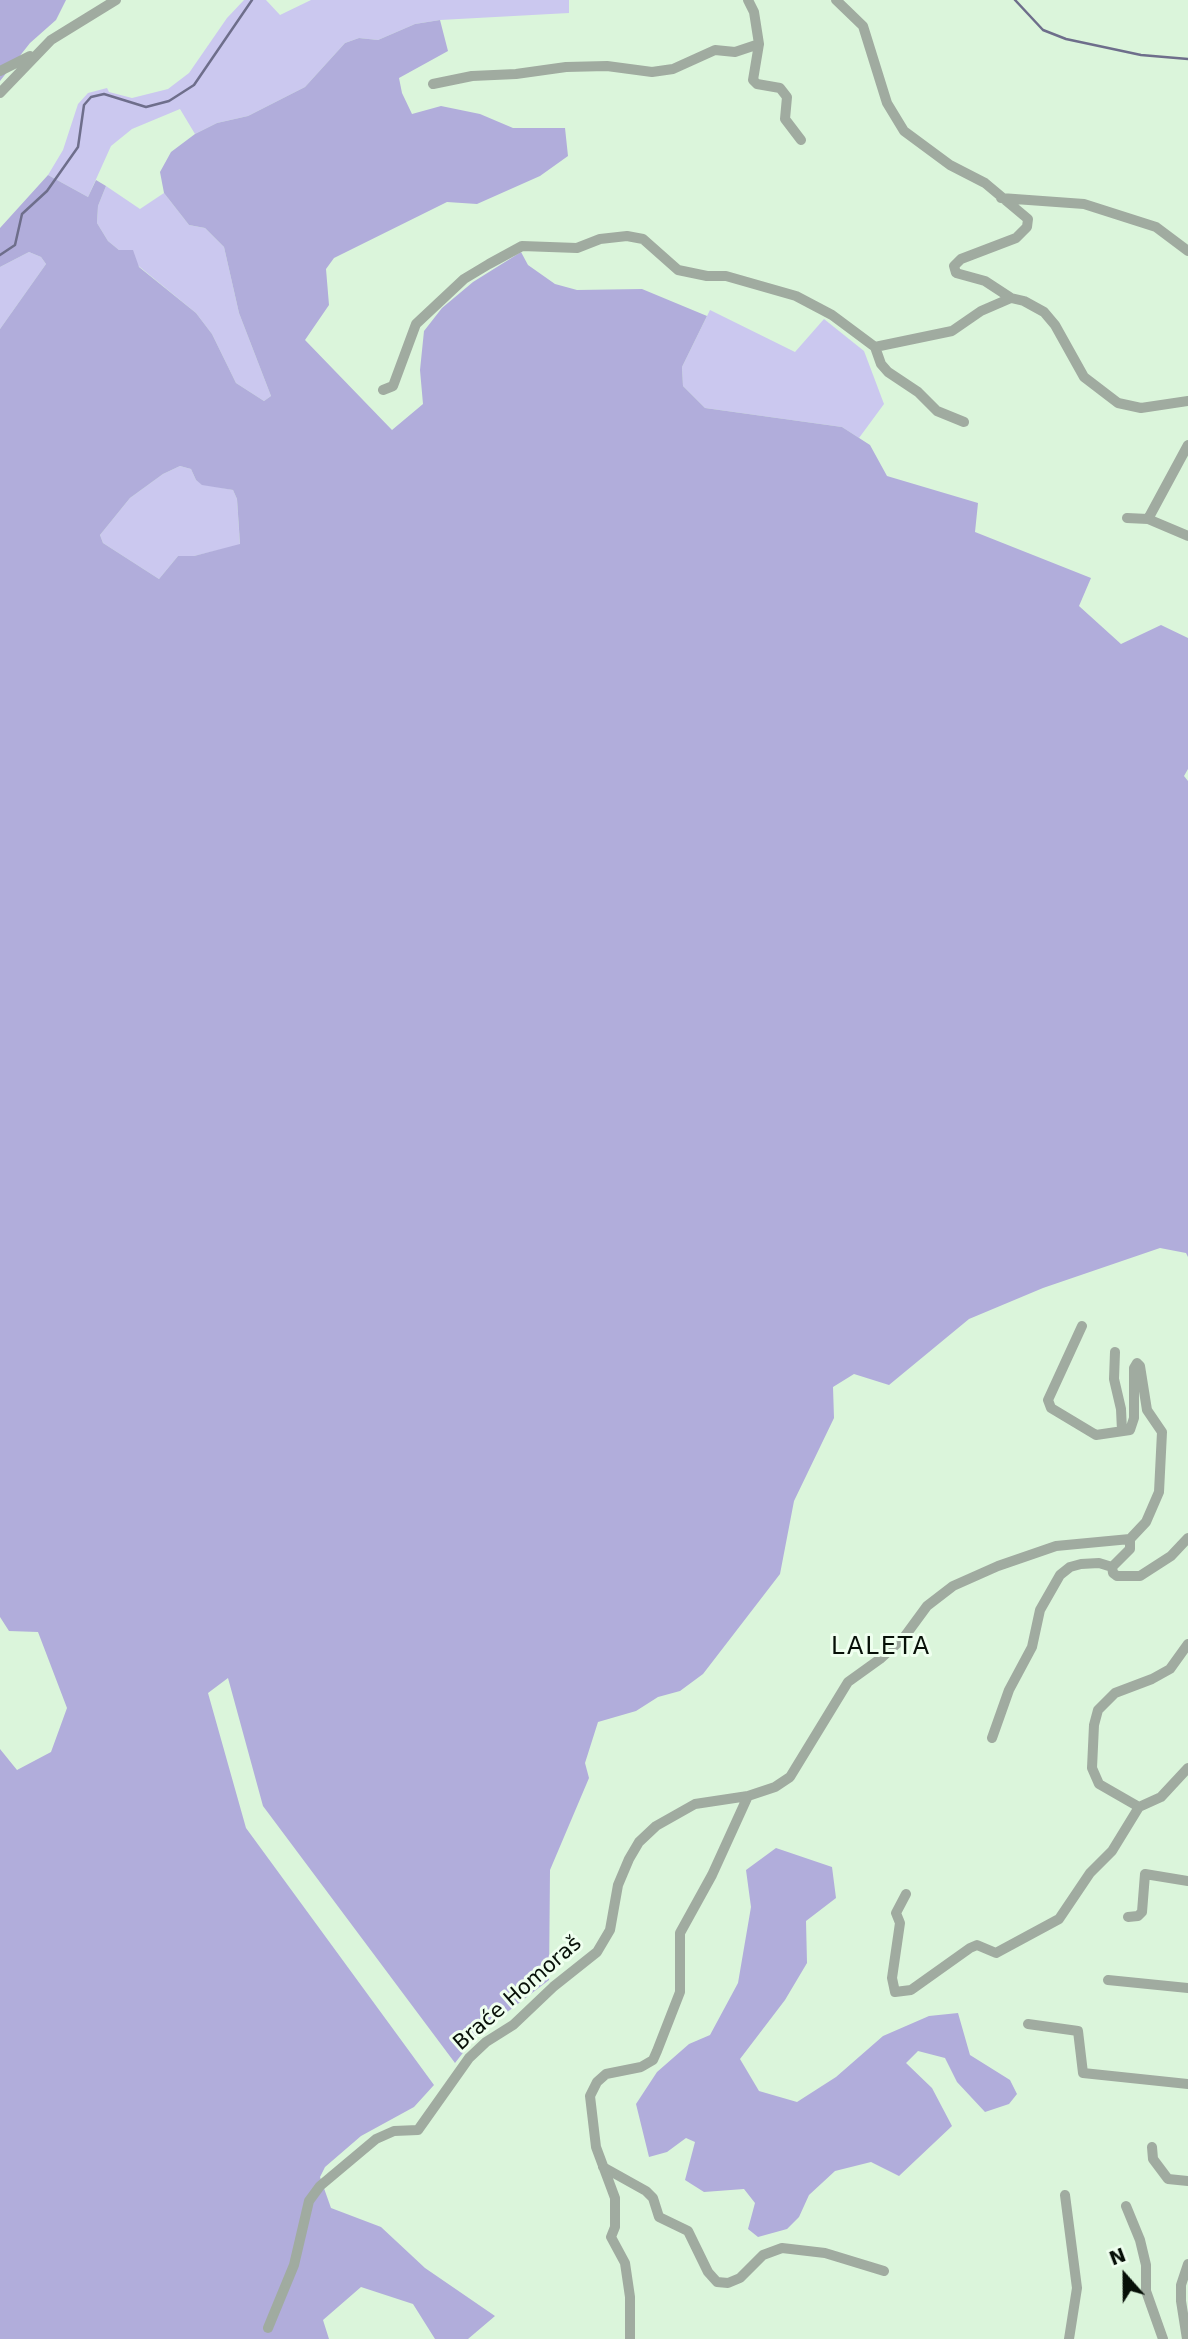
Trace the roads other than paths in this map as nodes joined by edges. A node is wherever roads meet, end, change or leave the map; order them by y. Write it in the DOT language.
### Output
graph roads {
  1 [pos="116,0"];
  2 [pos="748,0"];
  3 [pos="836,0"];
  4 [pos="759,44"];
  5 [pos="34,54"];
  6 [pos="0,71"];
  7 [pos="433,84"];
  8 [pos="0,93"];
  9 [pos="801,140"];
  10 [pos="1000,198"];
  11 [pos="1188,251"];
  12 [pos="1011,298"];
  13 [pos="876,347"];
  14 [pos="383,390"];
  15 [pos="1188,401"];
  16 [pos="964,422"];
  17 [pos="1188,444"];
  18 [pos="1127,518"];
  19 [pos="1149,519"];
  20 [pos="1188,536"];
  21 [pos="1082,1326"];
  22 [pos="1115,1352"];
  23 [pos="1122,1431"];
  24 [pos="1188,1538"];
  25 [pos="1130,1539"];
  26 [pos="1112,1567"];
  27 [pos="1188,1644"];
  28 [pos="992,1738"];
  29 [pos="1188,1768"];
  30 [pos="748,1796"];
  31 [pos="1139,1807"];
  32 [pos="1188,1881"];
  33 [pos="906,1894"];
  34 [pos="1128,1917"];
  35 [pos="1108,1980"];
  36 [pos="1188,1988"];
  37 [pos="1028,2024"];
  38 [pos="1188,2084"];
  39 [pos="1152,2147"];
  40 [pos="603,2167"];
  41 [pos="1188,2181"];
  42 [pos="1065,2195"];
  43 [pos="1126,2206"];
  44 [pos="1188,2264"];
  45 [pos="884,2271"];
  46 [pos="268,2328"];
  47 [pos="629,2339"];
  48 [pos="1069,2339"];
  49 [pos="1163,2339"];
  50 [pos="1187,2339"];
  1 -- 5 [label="street"];
  2 -- 4 [label="street"];
  3 -- 10 [label="street"];
  4 -- 7 [label="street"];
  4 -- 9 [label="street"];
  5 -- 6 [label="street"];
  5 -- 8 [label="street"];
  10 -- 11 [label="street"];
  10 -- 12 [label="street"];
  12 -- 13 [label="street"];
  12 -- 15 [label="street"];
  13 -- 14 [label="street"];
  13 -- 16 [label="street"];
  17 -- 19 [label="street"];
  18 -- 19 [label="street"];
  19 -- 20 [label="street"];
  21 -- 23 [label="street"];
  22 -- 23 [label="street"];
  23 -- 25 [label="street"];
  24 -- 26 [label="street"];
  25 -- 26 [label="street"];
  25 -- 30 [label="street, Braće Homoraš"];
  26 -- 28 [label="street"];
  27 -- 31 [label="street"];
  29 -- 31 [label="street"];
  30 -- 40 [label="street"];
  30 -- 46 [label="street, Braće Homoraš"];
  31 -- 33 [label="street"];
  32 -- 34 [label="street"];
  35 -- 36 [label="street"];
  37 -- 38 [label="street"];
  39 -- 41 [label="street"];
  40 -- 45 [label="street"];
  40 -- 47 [label="street"];
  42 -- 48 [label="street"];
  43 -- 49 [label="street"];
  44 -- 50 [label="street"];
}
